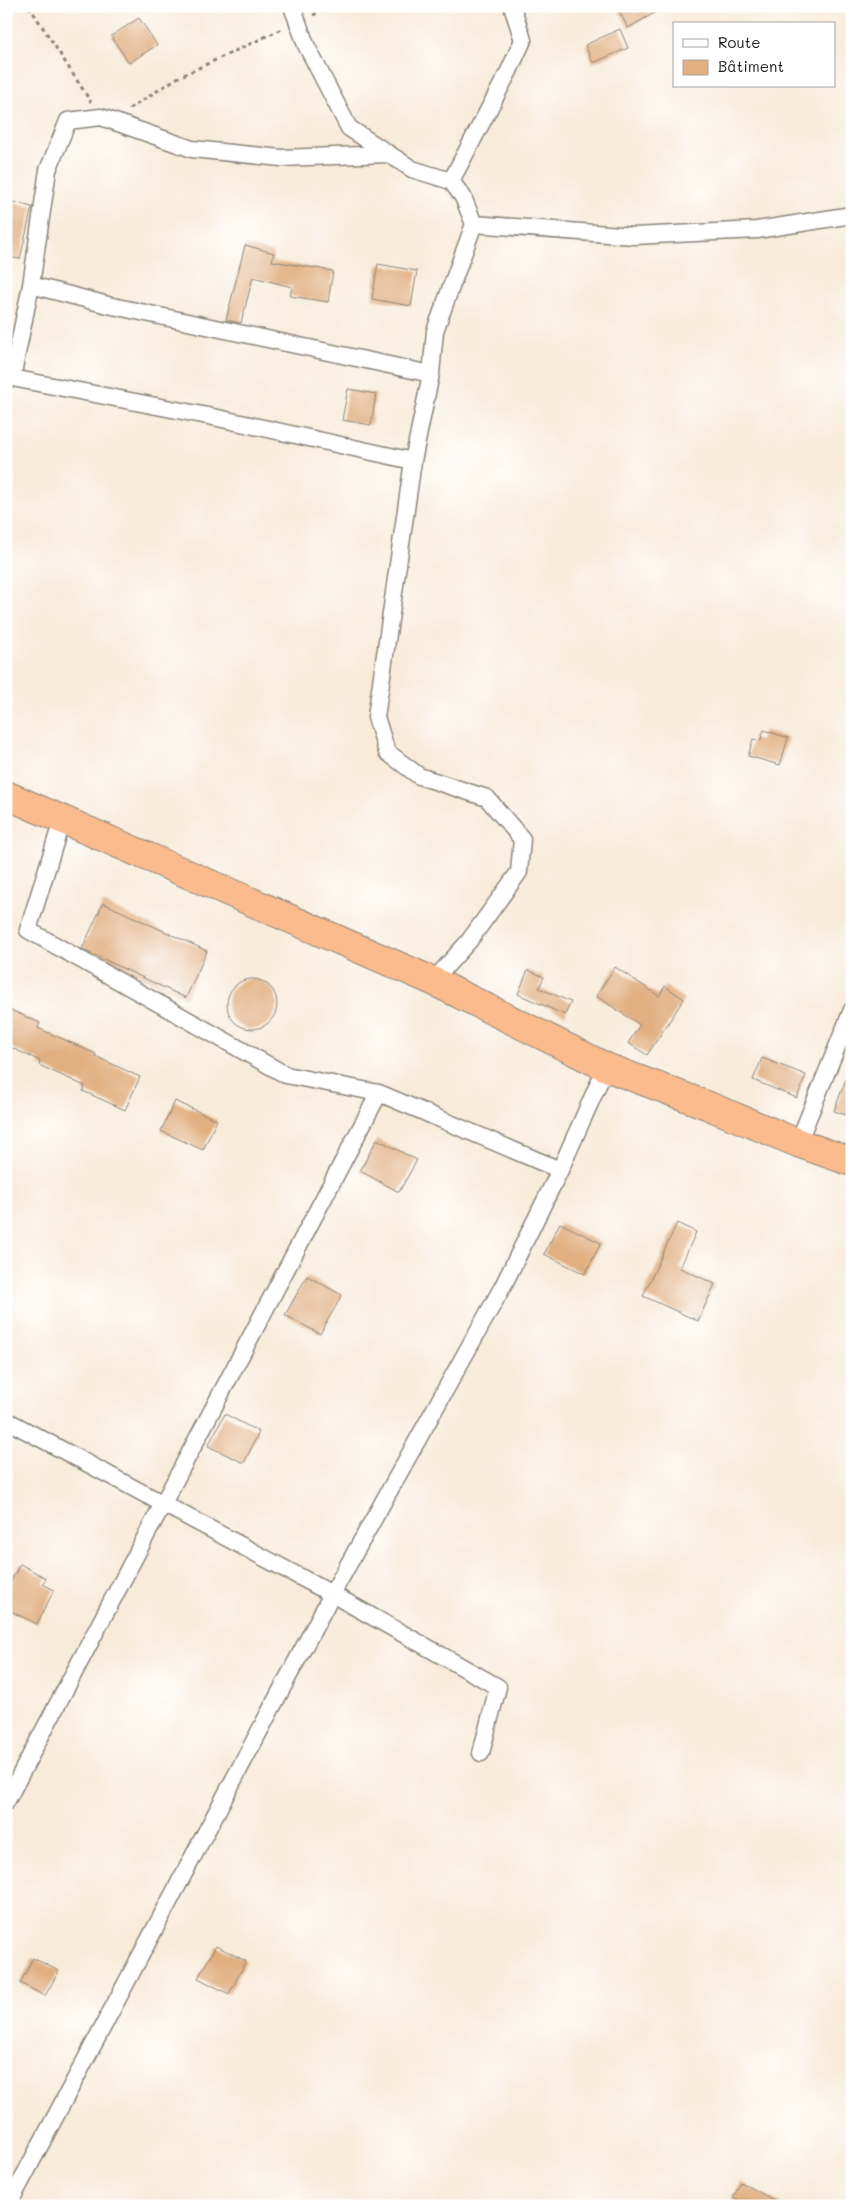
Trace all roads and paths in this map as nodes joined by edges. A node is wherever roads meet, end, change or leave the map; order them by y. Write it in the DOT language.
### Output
graph roads {
  1 [pos="29,6"];
  2 [pos="292,6"];
  3 [pos="512,6"];
  4 [pos="328,8"];
  5 [pos="298,22"];
  6 [pos="101,116"];
  7 [pos="388,154"];
  8 [pos="451,182"];
  9 [pos="852,214"];
  10 [pos="474,224"];
  11 [pos="31,285"];
  12 [pos="431,374"];
  13 [pos="413,461"];
  14 [pos="6,795"];
  15 [pos="62,820"];
  16 [pos="433,981"];
  17 [pos="852,1010"];
  18 [pos="606,1067"];
  19 [pos="379,1093"];
  20 [pos="798,1143"];
  21 [pos="852,1162"];
  22 [pos="560,1170"];
  23 [pos="6,1420"];
  24 [pos="164,1504"];
  25 [pos="332,1594"];
  26 [pos="481,1753"];
  27 [pos="6,1802"];
  28 [pos="8,2206"];
  1 -- 6 [label="path"];
  2 -- 5 [label="street"];
  3 -- 8 [label="street"];
  4 -- 5 [label="path"];
  5 -- 6 [label="path"];
  5 -- 7 [label="street"];
  6 -- 7 [label="street"];
  6 -- 11 [label="street"];
  7 -- 8 [label="street"];
  8 -- 10 [label="street"];
  9 -- 10 [label="street"];
  10 -- 12 [label="street"];
  11 -- 12 [label="street"];
  11 -- 13 [label="street"];
  12 -- 13 [label="street"];
  13 -- 16 [label="street"];
  14 -- 15 [label="highway"];
  15 -- 16 [label="highway"];
  15 -- 19 [label="street"];
  16 -- 18 [label="highway"];
  17 -- 20 [label="street"];
  18 -- 20 [label="highway"];
  18 -- 22 [label="street"];
  19 -- 22 [label="street"];
  19 -- 24 [label="street"];
  20 -- 21 [label="highway"];
  22 -- 25 [label="street"];
  23 -- 24 [label="street"];
  24 -- 25 [label="street"];
  24 -- 27 [label="street"];
  25 -- 26 [label="street"];
  25 -- 28 [label="street"];
}
